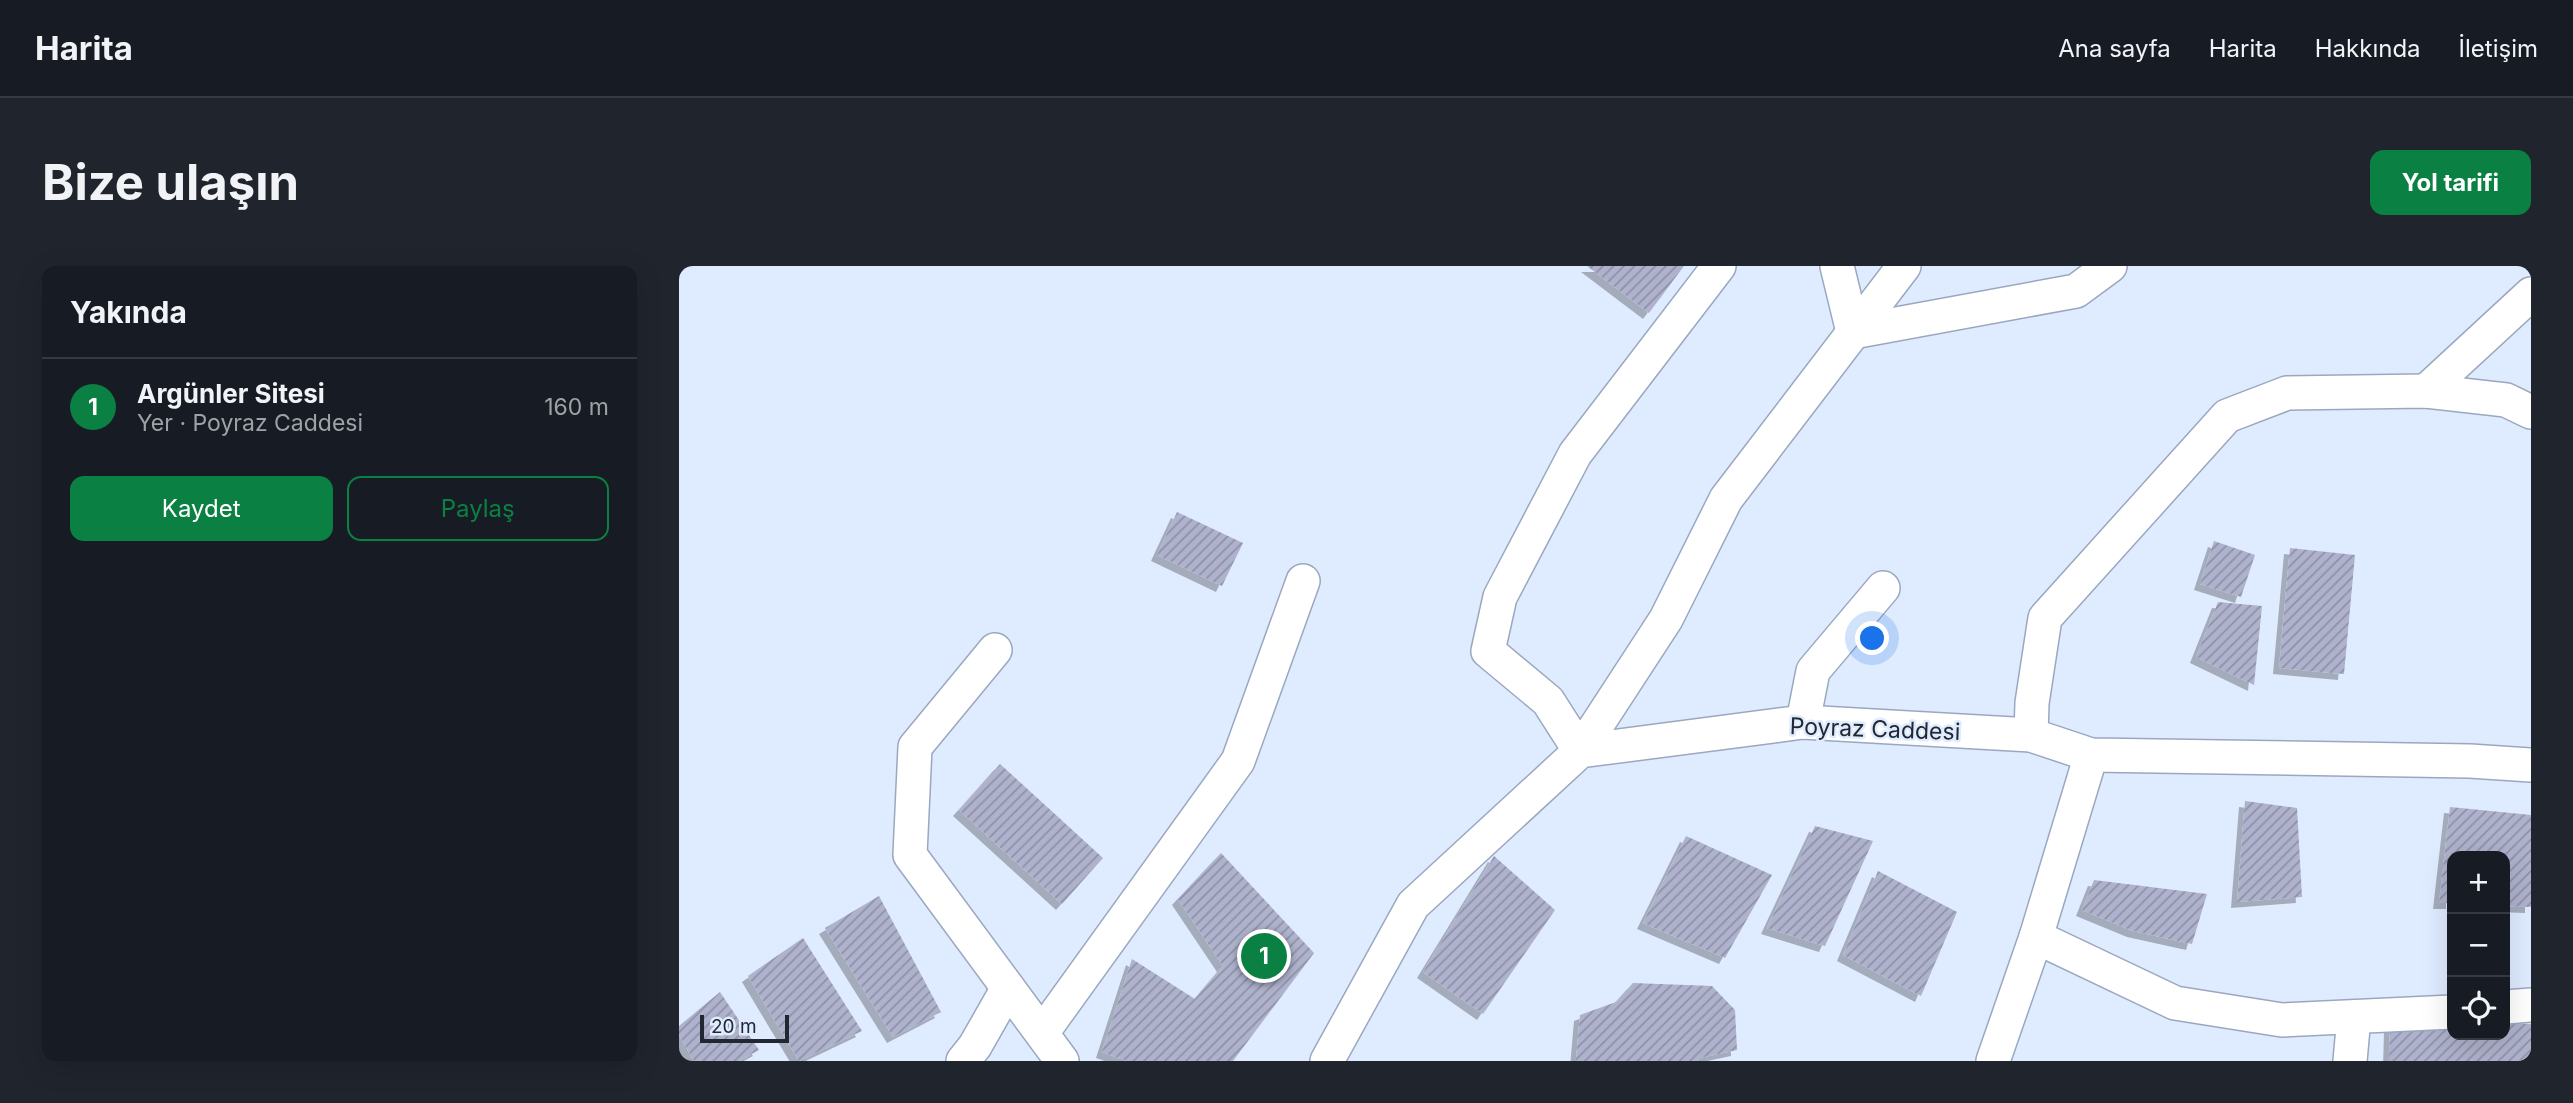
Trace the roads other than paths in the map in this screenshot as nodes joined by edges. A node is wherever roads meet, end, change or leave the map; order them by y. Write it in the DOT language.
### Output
graph roads {
  1 [pos="1719,266"];
  2 [pos="1837,266"];
  3 [pos="1903,266"];
  4 [pos="2110,266"];
  5 [pos="2531,294"];
  6 [pos="1853,332"];
  7 [pos="2426,391"];
  8 [pos="2531,412"];
  9 [pos="1303,581"];
  10 [pos="1883,588"];
  11 [pos="995,650"];
  12 [pos="1803,722"];
  13 [pos="2031,735"];
  14 [pos="1580,751"];
  15 [pos="2091,755"];
  16 [pos="2531,765"];
  17 [pos="2036,937"];
  18 [pos="1008,988"];
  19 [pos="2531,1005"];
  20 [pos="2510,1007"];
  21 [pos="2447,1012"];
  22 [pos="2354,1017"];
  23 [pos="1042,1033"];
  24 [pos="963,1061"];
  25 [pos="1062,1061"];
  26 [pos="1327,1061"];
  27 [pos="1993,1061"];
  28 [pos="2350,1061"];
  1 -- 14 [label="street"];
  2 -- 6 [label="street"];
  3 -- 6 [label="street"];
  4 -- 6 [label="street"];
  5 -- 7 [label="street"];
  6 -- 14 [label="street"];
  7 -- 8 [label="street"];
  7 -- 13 [label="street"];
  9 -- 23 [label="street"];
  10 -- 12 [label="street"];
  11 -- 18 [label="street"];
  12 -- 13 [label="street, Poyraz Caddesi"];
  12 -- 14 [label="street, Poyraz Caddesi"];
  13 -- 15 [label="street, Poyraz Caddesi"];
  14 -- 26 [label="street"];
  15 -- 16 [label="street, Poyraz Caddesi"];
  15 -- 17 [label="street"];
  17 -- 22 [label="street"];
  17 -- 27 [label="street"];
  18 -- 23 [label="street"];
  18 -- 24 [label="street"];
  19 -- 20 [label="street"];
  21 -- 22 [label="street"];
  22 -- 28 [label="street"];
  23 -- 25 [label="street"];
}
